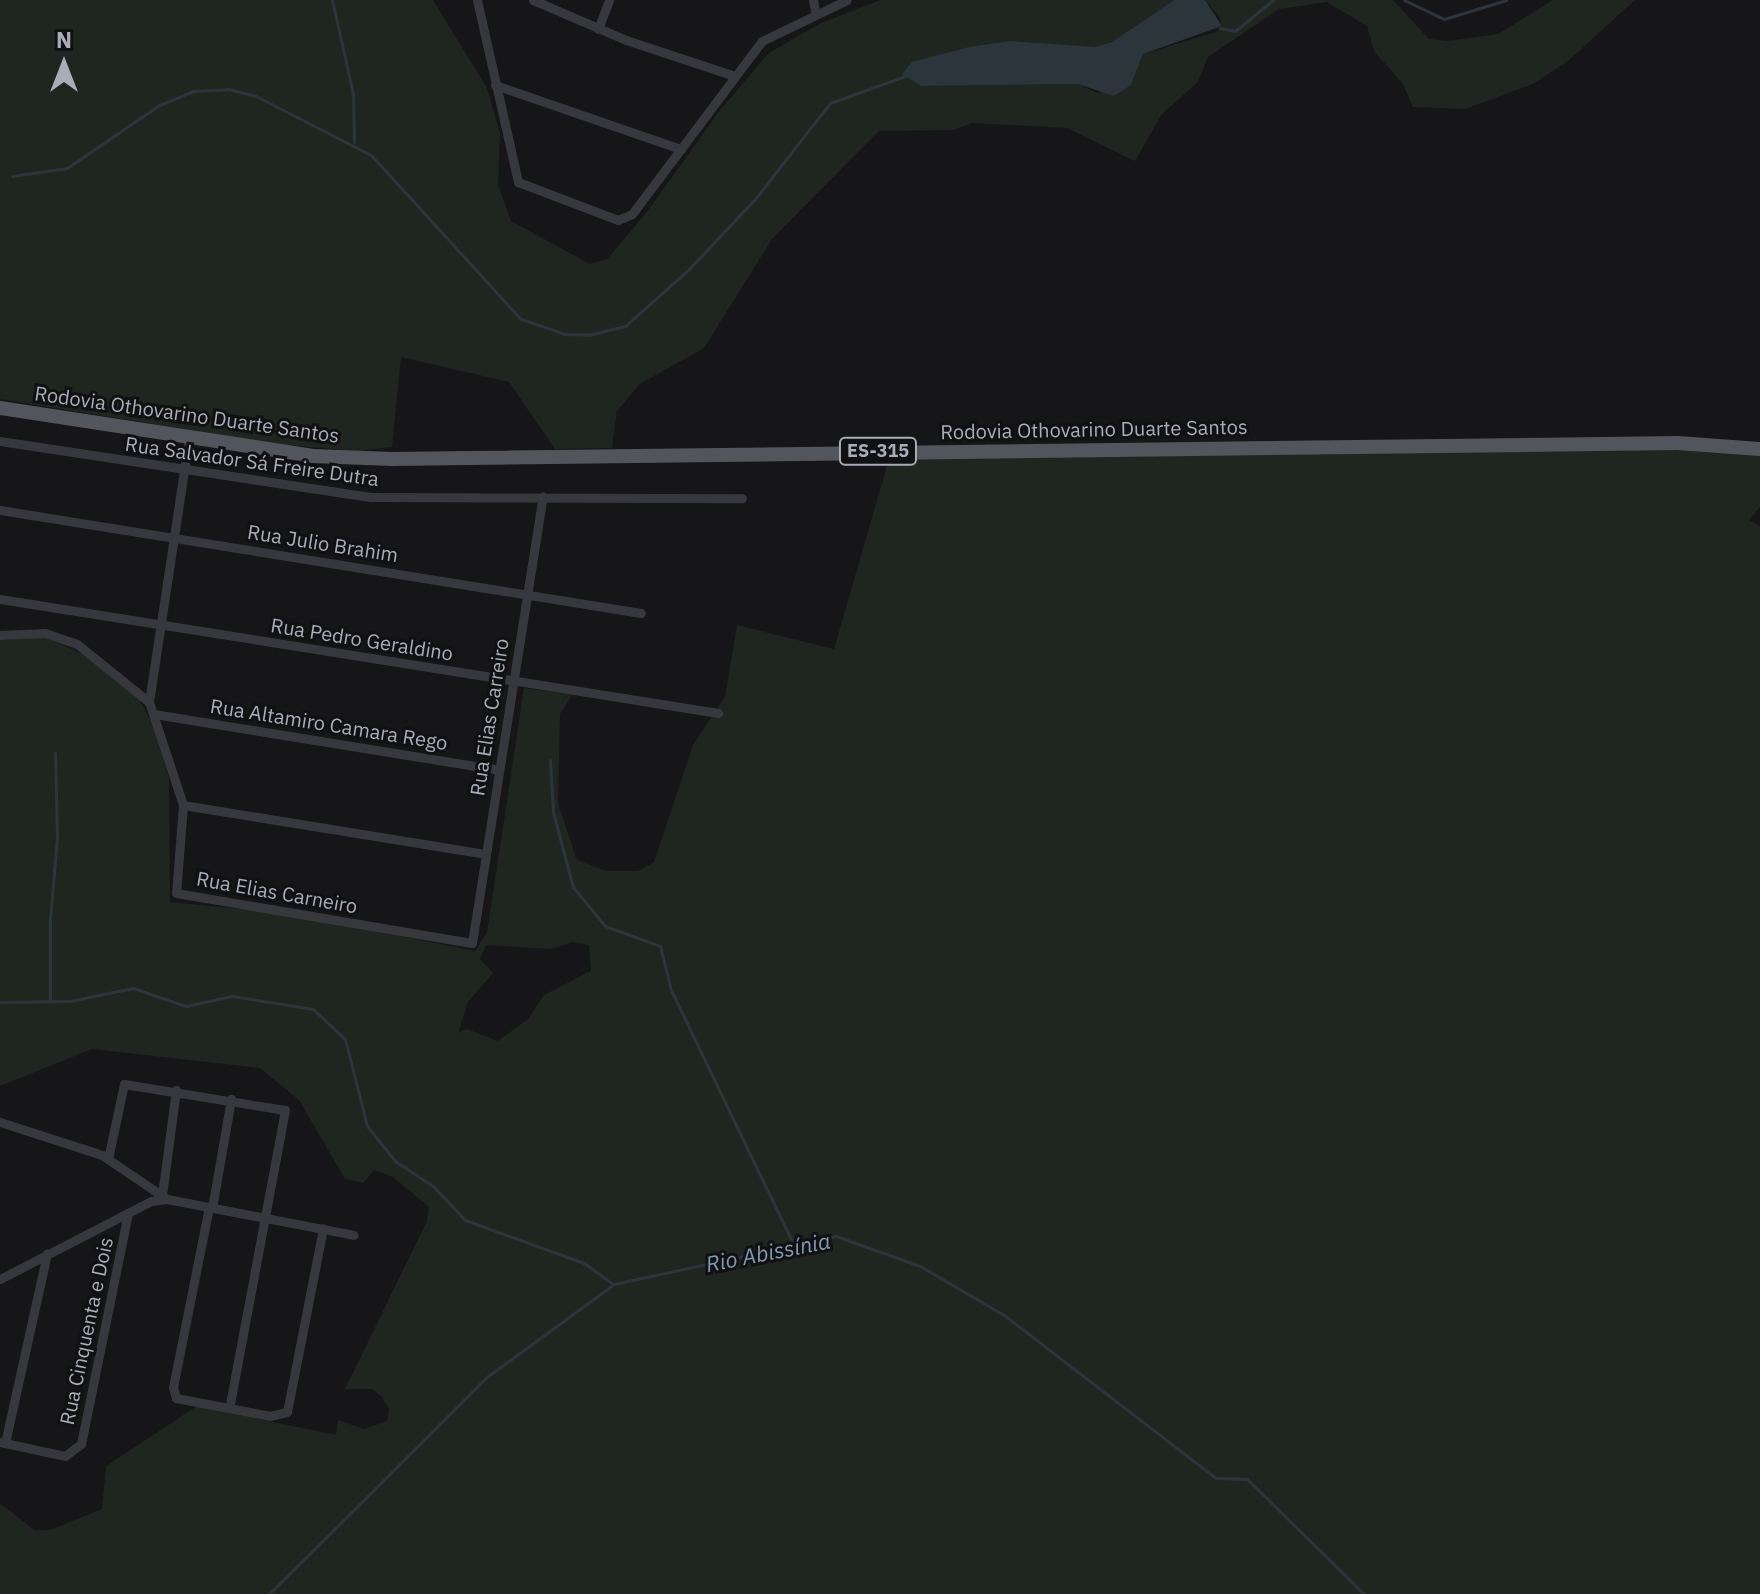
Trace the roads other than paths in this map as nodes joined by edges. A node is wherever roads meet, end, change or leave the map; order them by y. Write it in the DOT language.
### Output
graph roads {
  1 [pos="477,0"];
  2 [pos="533,0"];
  3 [pos="609,0"];
  4 [pos="813,0"];
  5 [pos="847,0"];
  6 [pos="816,15"];
  7 [pos="598,29"];
  8 [pos="735,76"];
  9 [pos="495,85"];
  10 [pos="681,149"];
  11 [pos="0,408"];
  12 [pos="189,437"];
  13 [pos="0,441"];
  14 [pos="1760,449"];
  15 [pos="184,473"];
  16 [pos="543,497"];
  17 [pos="742,498"];
  18 [pos="0,510"];
  19 [pos="174,537"];
  20 [pos="527,594"];
  21 [pos="0,599"];
  22 [pos="641,613"];
  23 [pos="160,626"];
  24 [pos="0,635"];
  25 [pos="513,682"];
  26 [pos="149,702"];
  27 [pos="718,713"];
  28 [pos="154,714"];
  29 [pos="498,770"];
  30 [pos="183,805"];
  31 [pos="485,854"];
  32 [pos="472,943"];
  33 [pos="176,1090"];
  34 [pos="231,1099"];
  35 [pos="0,1122"];
  36 [pos="108,1159"];
  37 [pos="165,1197"];
  38 [pos="210,1208"];
  39 [pos="128,1213"];
  40 [pos="266,1218"];
  41 [pos="323,1229"];
  42 [pos="354,1235"];
  43 [pos="47,1254"];
  44 [pos="0,1279"];
  45 [pos="229,1408"];
  46 [pos="2,1442"];
  1 -- 9 [label="street"];
  2 -- 7 [label="street"];
  3 -- 7 [label="street"];
  4 -- 6 [label="street"];
  5 -- 6 [label="street"];
  6 -- 8 [label="street"];
  7 -- 8 [label="street"];
  8 -- 10 [label="street"];
  9 -- 10 [label="street"];
  9 -- 10 [label="street"];
  11 -- 12 [label="main road, Rodovia Othovarino Duarte Santos / ES-315"];
  12 -- 14 [label="main road, Rodovia Othovarino Duarte Santos / ES-315"];
  12 -- 15 [label="street"];
  13 -- 15 [label="street, Rua Salvador Sá Freire Dutra"];
  15 -- 16 [label="street, Rua Salvador Sá Freire Dutra"];
  15 -- 19 [label="street"];
  16 -- 17 [label="street, Rua Salvador Sá Freire Dutra"];
  16 -- 20 [label="street, Rua Elias Carreiro"];
  18 -- 19 [label="street, Rua Julio Brahim"];
  19 -- 20 [label="street, Rua Julio Brahim"];
  19 -- 23 [label="street"];
  20 -- 22 [label="street, Rua Julio Brahim"];
  20 -- 25 [label="street, Rua Elias Carreiro"];
  21 -- 23 [label="street, Rua Pedro Geraldino"];
  23 -- 25 [label="street, Rua Pedro Geraldino"];
  23 -- 26 [label="street"];
  24 -- 26 [label="street"];
  25 -- 27 [label="street, Rua Pedro Geraldino"];
  25 -- 29 [label="street, Rua Elias Carreiro"];
  26 -- 28 [label="street, Rua Elias Carneiro"];
  28 -- 29 [label="street, Rua Altamiro Camara Rego"];
  28 -- 30 [label="street, Rua Elias Carneiro"];
  29 -- 31 [label="street, Rua Elias Carreiro"];
  30 -- 31 [label="street"];
  30 -- 32 [label="street, Rua Elias Carneiro"];
  31 -- 32 [label="street, Rua Elias Carreiro"];
  33 -- 34 [label="street"];
  33 -- 36 [label="street"];
  33 -- 37 [label="street"];
  34 -- 38 [label="street"];
  34 -- 40 [label="street"];
  35 -- 36 [label="street"];
  36 -- 37 [label="street"];
  37 -- 38 [label="street"];
  37 -- 39 [label="street"];
  38 -- 40 [label="street"];
  38 -- 45 [label="street"];
  39 -- 43 [label="street"];
  39 -- 46 [label="street, Rua Cinquenta e Dois"];
  40 -- 41 [label="street"];
  40 -- 45 [label="street"];
  41 -- 42 [label="street"];
  41 -- 45 [label="street"];
  43 -- 44 [label="street"];
  43 -- 46 [label="street"];
}
